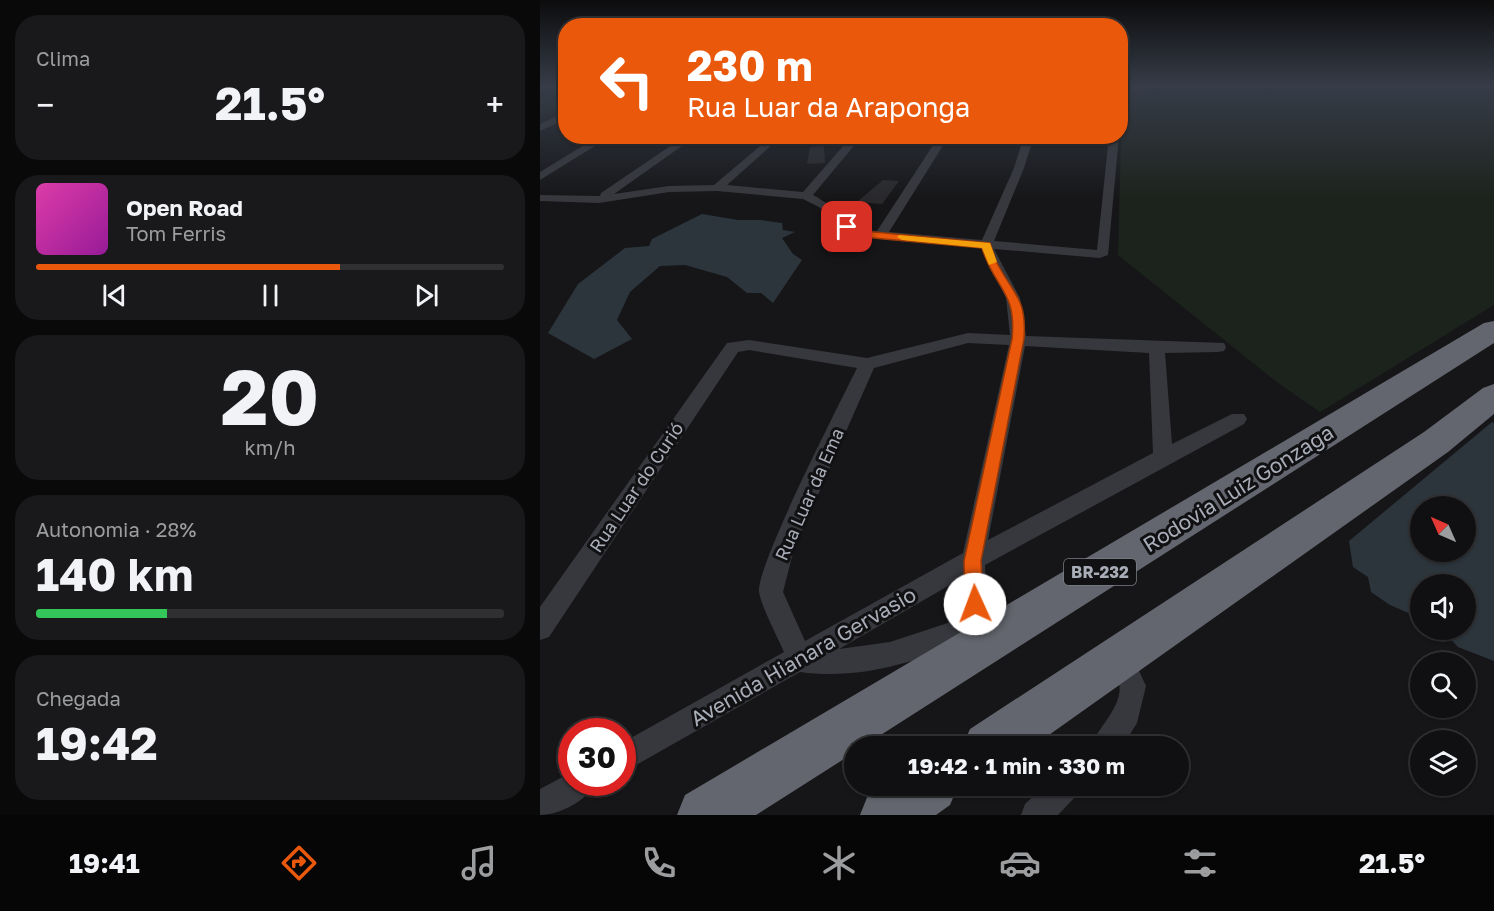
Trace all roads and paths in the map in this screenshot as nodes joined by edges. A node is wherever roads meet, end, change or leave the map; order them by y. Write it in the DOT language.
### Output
graph roads {
  1 [pos="594,144"];
  2 [pos="680,144"];
  3 [pos="769,144"];
  4 [pos="851,144"];
  5 [pos="939,144"];
  6 [pos="1026,144"];
  7 [pos="1113,144"];
  8 [pos="540,177"];
  9 [pos="717,188"];
  10 [pos="806,195"];
  11 [pos="540,198"];
  12 [pos="599,200"];
  13 [pos="881,236"];
  14 [pos="986,245"];
  15 [pos="1494,330"];
  16 [pos="1018,339"];
  17 [pos="1218,347"];
  18 [pos="1157,348"];
  19 [pos="867,364"];
  20 [pos="1494,396"];
  21 [pos="1238,419"];
  22 [pos="1163,456"];
  23 [pos="973,561"];
  24 [pos="540,628"];
  25 [pos="978,636"];
  26 [pos="1120,657"];
  27 [pos="800,659"];
  28 [pos="1004,736"];
  29 [pos="1113,736"];
  30 [pos="636,751"];
  31 [pos="558,796"];
  32 [pos="916,796"];
  33 [pos="1056,796"];
  34 [pos="540,806"];
  35 [pos="705,815"];
  36 [pos="888,815"];
  37 [pos="1036,815"];
  1 -- 8 [label="street"];
  2 -- 12 [label="street"];
  3 -- 9 [label="street"];
  4 -- 10 [label="street"];
  5 -- 13 [label="street"];
  6 -- 14 [label="street"];
  7 -- 14 [label="street"];
  9 -- 10 [label="street"];
  9 -- 12 [label="street"];
  10 -- 13 [label="street"];
  11 -- 12 [label="street"];
  13 -- 14 [label="street"];
  14 -- 16 [label="street"];
  15 -- 25 [label="highway, Rodovia Luiz Gonzaga / BR-232"];
  16 -- 18 [label="street"];
  16 -- 19 [label="street"];
  16 -- 23 [label="street"];
  17 -- 18 [label="street"];
  18 -- 22 [label="street"];
  19 -- 24 [label="street, Rua Luar do Curió"];
  19 -- 27 [label="street, Rua Luar da Ema"];
  20 -- 26 [label="highway"];
  21 -- 22 [label="street, Avenida Hianara Gervasio"];
  22 -- 23 [label="street, Avenida Hianara Gervasio"];
  23 -- 25 [label="street"];
  23 -- 27 [label="street, Avenida Hianara Gervasio"];
  25 -- 27 [label="street"];
  25 -- 35 [label="highway, Rodovia Luiz Gonzaga / BR-232"];
  26 -- 28 [label="highway"];
  26 -- 29 [label="street"];
  27 -- 30 [label="street, Avenida Hianara Gervasio"];
  31 -- 34 [label="street"];
  32 -- 36 [label="highway"];
  33 -- 37 [label="street"];
}
